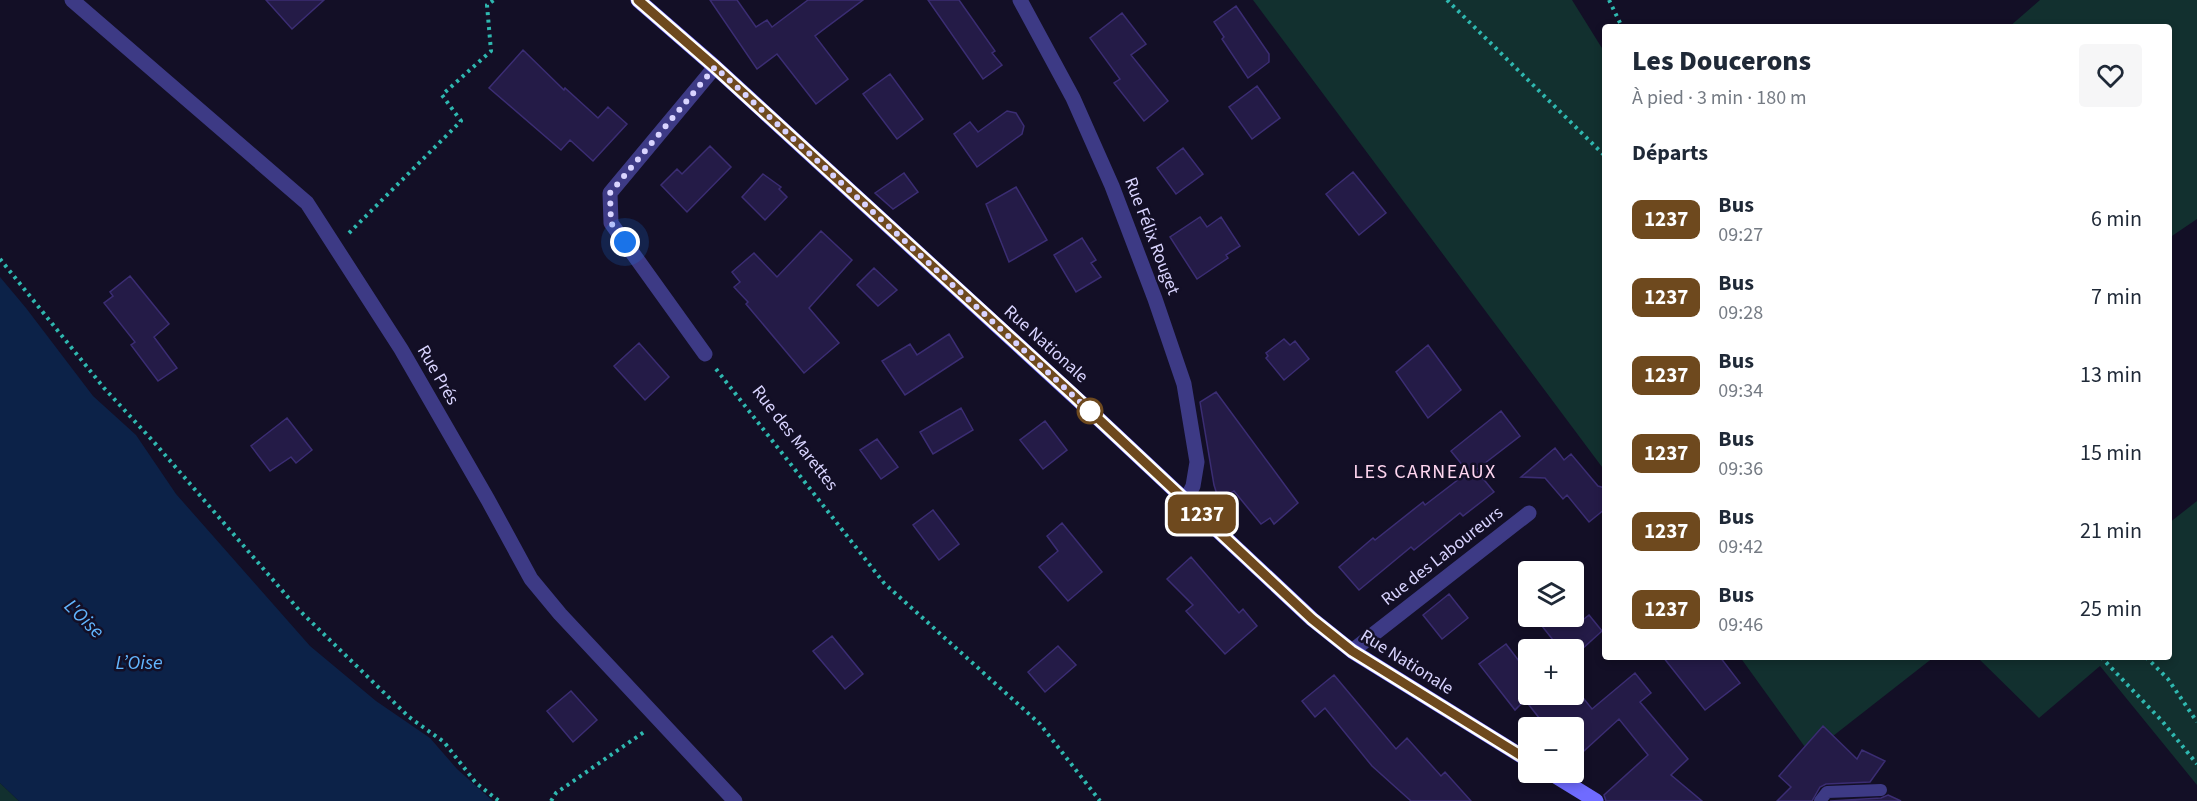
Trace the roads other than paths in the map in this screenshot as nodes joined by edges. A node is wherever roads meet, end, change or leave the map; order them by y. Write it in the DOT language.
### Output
graph roads {
  1 [pos="72,0"];
  2 [pos="638,0"];
  3 [pos="1020,0"];
  4 [pos="715,67"];
  5 [pos="705,354"];
  6 [pos="1186,500"];
  7 [pos="1529,513"];
  8 [pos="1352,651"];
  9 [pos="1518,754"];
  10 [pos="1567,783"];
  11 [pos="1881,790"];
  12 [pos="735,801"];
  13 [pos="1596,801"];
  14 [pos="1820,801"];
  1 -- 12 [label="street, Rue Prés"];
  2 -- 4 [label="street, Rue Nationale"];
  3 -- 6 [label="street, Rue Félix Rouget"];
  4 -- 5 [label="street"];
  4 -- 6 [label="street, Rue Nationale"];
  6 -- 8 [label="street, Rue Nationale"];
  7 -- 8 [label="street, Rue des Laboureurs"];
  8 -- 9 [label="street, Rue Nationale"];
  10 -- 13 [label="street"];
  11 -- 14 [label="lane"];
}
